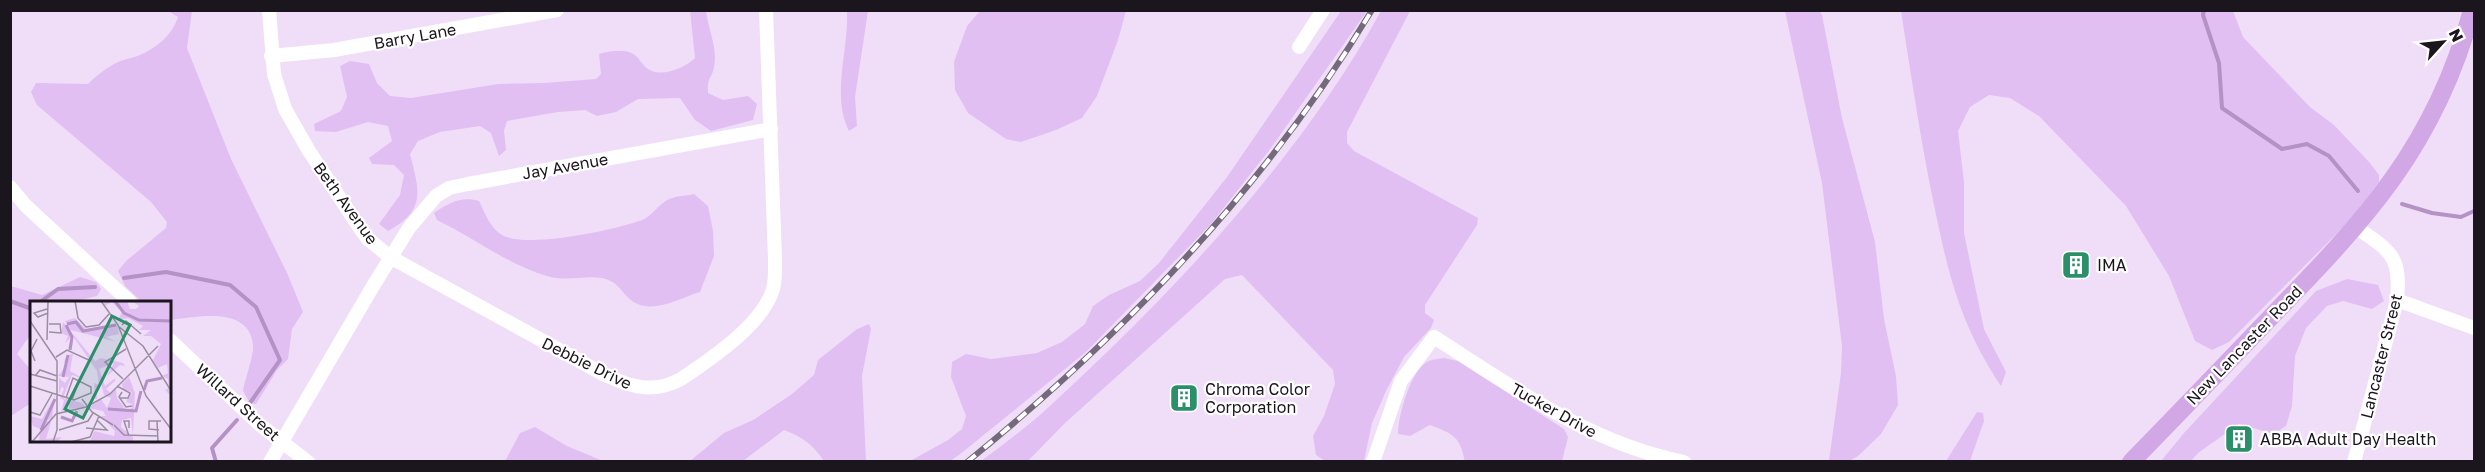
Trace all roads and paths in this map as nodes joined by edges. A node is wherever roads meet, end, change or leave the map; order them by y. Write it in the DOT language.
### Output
graph roads {
  1 [pos="269,10"];
  2 [pos="557,10"];
  3 [pos="766,10"];
  4 [pos="1323,10"];
  5 [pos="2472,10"];
  6 [pos="1299,47"];
  7 [pos="271,56"];
  8 [pos="771,129"];
  9 [pos="10,187"];
  10 [pos="2356,227"];
  11 [pos="390,257"];
  12 [pos="2397,300"];
  13 [pos="128,301"];
  14 [pos="2475,328"];
  15 [pos="171,341"];
  16 [pos="282,442"];
  17 [pos="270,462"];
  18 [pos="308,462"];
  19 [pos="1373,462"];
  20 [pos="1684,462"];
  21 [pos="2131,462"];
  22 [pos="2354,462"];
  1 -- 7 [label="street, Beth Avenue"];
  2 -- 7 [label="street, Barry Lane"];
  3 -- 8 [label="street, Debbie Drive"];
  4 -- 6 [label="street"];
  5 -- 10 [label="main road"];
  7 -- 11 [label="street, Beth Avenue"];
  8 -- 11 [label="street, Jay Avenue"];
  8 -- 11 [label="street, Debbie Drive"];
  9 -- 13 [label="street"];
  10 -- 12 [label="street, Lancaster Street"];
  10 -- 21 [label="main road, New Lancaster Road"];
  11 -- 16 [label="street, Beth Avenue"];
  12 -- 14 [label="street"];
  12 -- 22 [label="street, Lancaster Street"];
  15 -- 16 [label="street, Willard Street"];
  16 -- 17 [label="street, Beth Avenue"];
  16 -- 18 [label="street, Willard Street"];
  19 -- 20 [label="street, Tucker Drive"];
}
